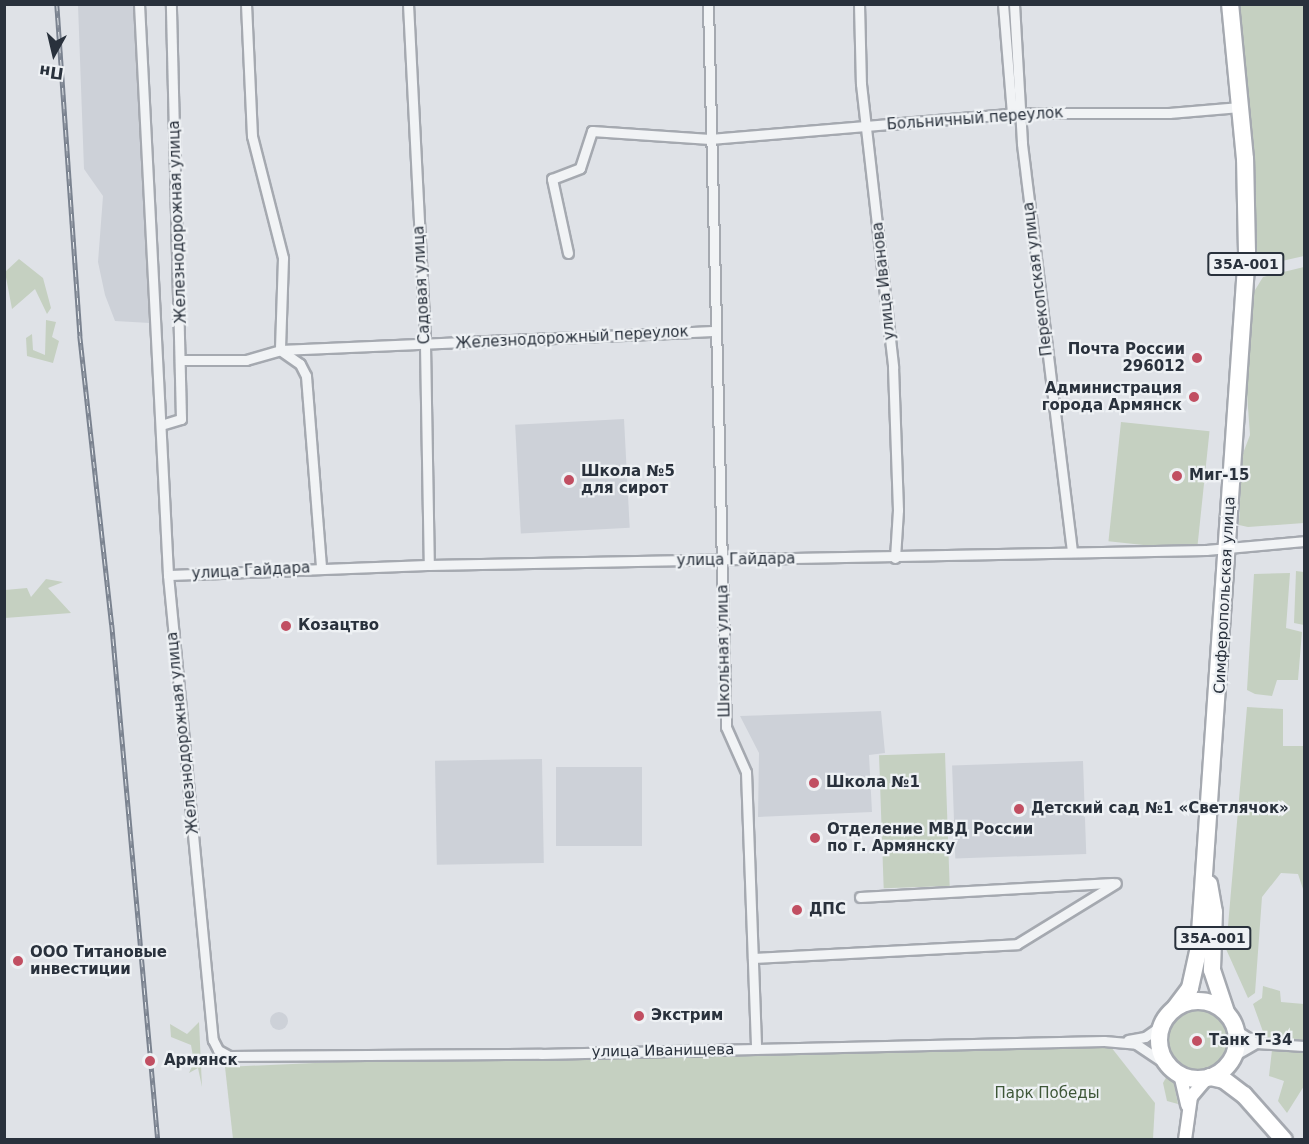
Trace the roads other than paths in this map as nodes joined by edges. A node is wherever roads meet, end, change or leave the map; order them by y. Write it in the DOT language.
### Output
graph roads {
  1 [pos="138,4"];
  2 [pos="171,4"];
  3 [pos="246,4"];
  4 [pos="408,4"];
  5 [pos="708,4"];
  6 [pos="859,4"];
  7 [pos="1003,4"];
  8 [pos="1014,4"];
  9 [pos="1230,4"];
  10 [pos="1240,106"];
  11 [pos="1016,113"];
  12 [pos="869,128"];
  13 [pos="710,139"];
  14 [pos="567,253"];
  15 [pos="713,331"];
  16 [pos="425,345"];
  17 [pos="280,350"];
  18 [pos="181,360"];
  19 [pos="161,426"];
  20 [pos="1305,541"];
  21 [pos="1227,549"];
  22 [pos="1072,552"];
  23 [pos="895,558"];
  24 [pos="722,560"];
  25 [pos="429,565"];
  26 [pos="321,567"];
  27 [pos="168,575"];
  28 [pos="1206,862"];
  29 [pos="860,897"];
  30 [pos="753,958"];
  31 [pos="1175,1008"];
  32 [pos="1226,1012"];
  33 [pos="1162,1025"];
  34 [pos="1236,1030"];
  35 [pos="213,1041"];
  36 [pos="1120,1042"];
  37 [pos="1256,1043"];
  38 [pos="1305,1046"];
  39 [pos="756,1049"];
  40 [pos="1234,1057"];
  41 [pos="1174,1070"];
  42 [pos="1209,1077"];
  43 [pos="1244,1095"];
  44 [pos="1188,1109"];
  45 [pos="1185,1140"];
  46 [pos="1284,1140"];
  1 -- 19 [label="street, Железнодорожная улица"];
  2 -- 18 [label="street, Железнодорожная улица"];
  3 -- 17 [label="street"];
  4 -- 16 [label="street, Садовая улица"];
  5 -- 13 [label="street, Школьная улица"];
  6 -- 12 [label="street, улица Иванова"];
  7 -- 11 [label="street, Перекопская улица"];
  8 -- 11 [label="street, Перекопская улица"];
  9 -- 10 [label="highway, Симферопольская улица / 35А-001"];
  10 -- 11 [label="street, Больничный переулок"];
  10 -- 21 [label="highway, Симферопольская улица / 35А-001"];
  11 -- 12 [label="street, Больничный переулок"];
  11 -- 22 [label="street, Перекопская улица"];
  12 -- 13 [label="street, Больничный переулок"];
  12 -- 23 [label="street, улица Иванова"];
  13 -- 14 [label="street"];
  13 -- 15 [label="street, Школьная улица"];
  15 -- 16 [label="street, Железнодорожный переулок"];
  15 -- 24 [label="street, Школьная улица"];
  16 -- 17 [label="street, Железнодорожный переулок"];
  16 -- 25 [label="street, Садовая улица"];
  17 -- 18 [label="street, Железнодорожный переулок"];
  17 -- 26 [label="street"];
  18 -- 19 [label="street, Железнодорожная улица"];
  19 -- 27 [label="street, Железнодорожная улица"];
  20 -- 21 [label="street, улица Гайдара"];
  21 -- 22 [label="street, улица Гайдара"];
  21 -- 28 [label="highway, Симферопольская улица / 35А-001"];
  22 -- 23 [label="street, улица Гайдара"];
  23 -- 24 [label="street, улица Гайдара"];
  24 -- 25 [label="street, улица Гайдара"];
  24 -- 30 [label="street, Школьная улица"];
  25 -- 26 [label="street, улица Гайдара"];
  26 -- 27 [label="street, улица Гайдара"];
  27 -- 35 [label="street, Железнодорожная улица"];
  28 -- 31 [label="highway, Симферопольская улица / 35А-001"];
  28 -- 32 [label="highway, Симферопольская улица / 35А-001"];
  29 -- 30 [label="street"];
  30 -- 39 [label="street, Школьная улица"];
  31 -- 32 [label="highway"];
  31 -- 33 [label="highway, 35А-001"];
  32 -- 34 [label="highway, 35А-001"];
  33 -- 36 [label="street, улица Иванищева"];
  33 -- 41 [label="highway"];
  34 -- 37 [label="street"];
  34 -- 40 [label="highway"];
  35 -- 39 [label="street, улица Иванищева"];
  36 -- 39 [label="street, улица Иванищева"];
  36 -- 41 [label="street, улица Иванищева"];
  37 -- 38 [label="street"];
  37 -- 40 [label="street"];
  40 -- 42 [label="highway"];
  40 -- 43 [label="highway"];
  41 -- 42 [label="highway"];
  41 -- 44 [label="main road"];
  42 -- 43 [label="highway"];
  42 -- 44 [label="main road"];
  43 -- 46 [label="highway"];
  44 -- 45 [label="main road"];
}
